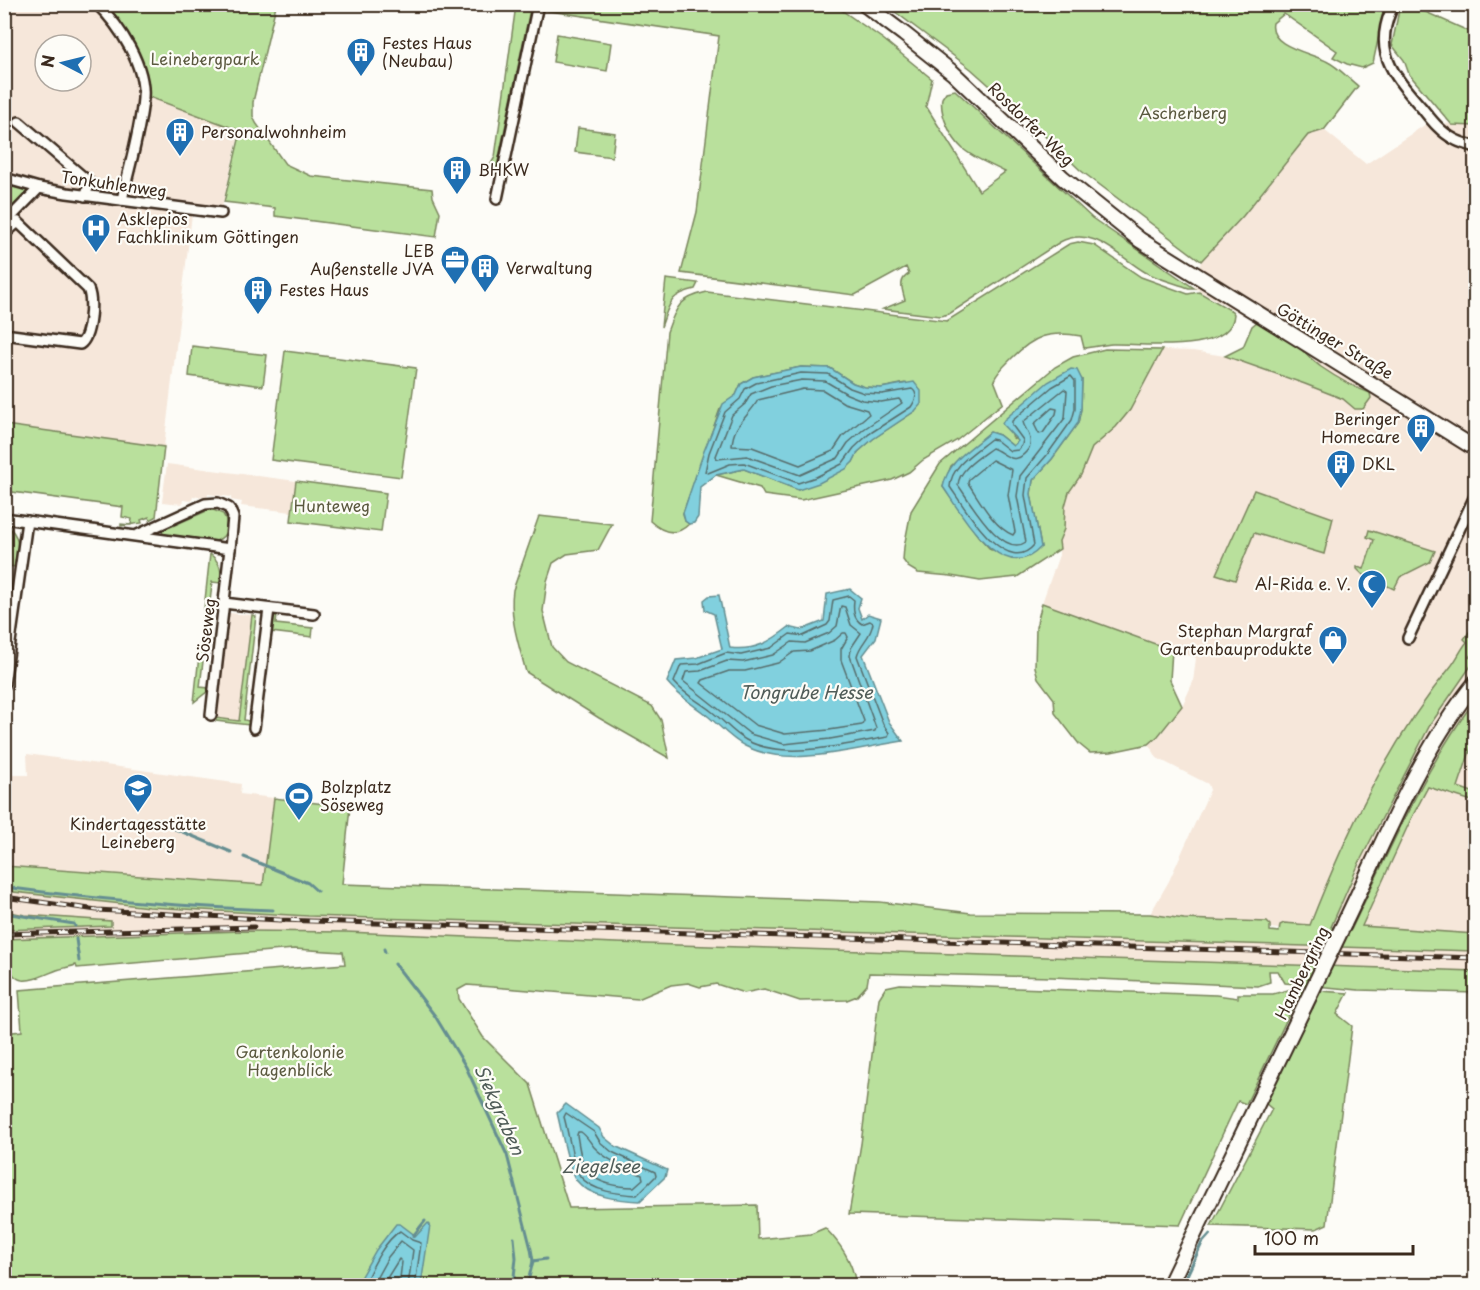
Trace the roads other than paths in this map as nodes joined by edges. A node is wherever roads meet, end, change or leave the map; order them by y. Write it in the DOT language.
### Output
graph roads {
  1 [pos="97,4"];
  2 [pos="538,4"];
  3 [pos="864,4"];
  4 [pos="1394,4"];
  5 [pos="19,122"];
  6 [pos="1476,147"];
  7 [pos="4,178"];
  8 [pos="39,188"];
  9 [pos="86,196"];
  10 [pos="498,199"];
  11 [pos="122,200"];
  12 [pos="221,213"];
  13 [pos="4,224"];
  14 [pos="4,234"];
  15 [pos="1177,264"];
  16 [pos="4,334"];
  17 [pos="1476,448"];
  18 [pos="1476,494"];
  19 [pos="4,518"];
  20 [pos="27,521"];
  21 [pos="135,536"];
  22 [pos="230,549"];
  23 [pos="224,603"];
  24 [pos="269,609"];
  25 [pos="314,614"];
  26 [pos="1407,638"];
  27 [pos="1476,682"];
  28 [pos="4,685"];
  29 [pos="211,715"];
  30 [pos="254,728"];
  31 [pos="1169,1286"];
  1 -- 11 [label="street"];
  2 -- 10 [label="street"];
  3 -- 15 [label="main road, Rosdorfer Weg"];
  4 -- 6 [label="street"];
  5 -- 9 [label="street"];
  7 -- 8 [label="street, Tonkuhlenweg"];
  8 -- 9 [label="street, Tonkuhlenweg"];
  8 -- 13 [label="street"];
  9 -- 11 [label="street, Tonkuhlenweg"];
  11 -- 12 [label="street, Tonkuhlenweg"];
  14 -- 16 [label="street"];
  15 -- 17 [label="main road, Göttinger Straße"];
  18 -- 26 [label="street"];
  19 -- 20 [label="street"];
  20 -- 21 [label="street"];
  20 -- 28 [label="street"];
  21 -- 22 [label="street"];
  21 -- 22 [label="street, Söseweg"];
  22 -- 23 [label="street, Söseweg"];
  23 -- 24 [label="street"];
  23 -- 29 [label="street, Söseweg"];
  24 -- 25 [label="street"];
  24 -- 30 [label="street"];
  27 -- 31 [label="main road, Hambergring, bridge"];
}
